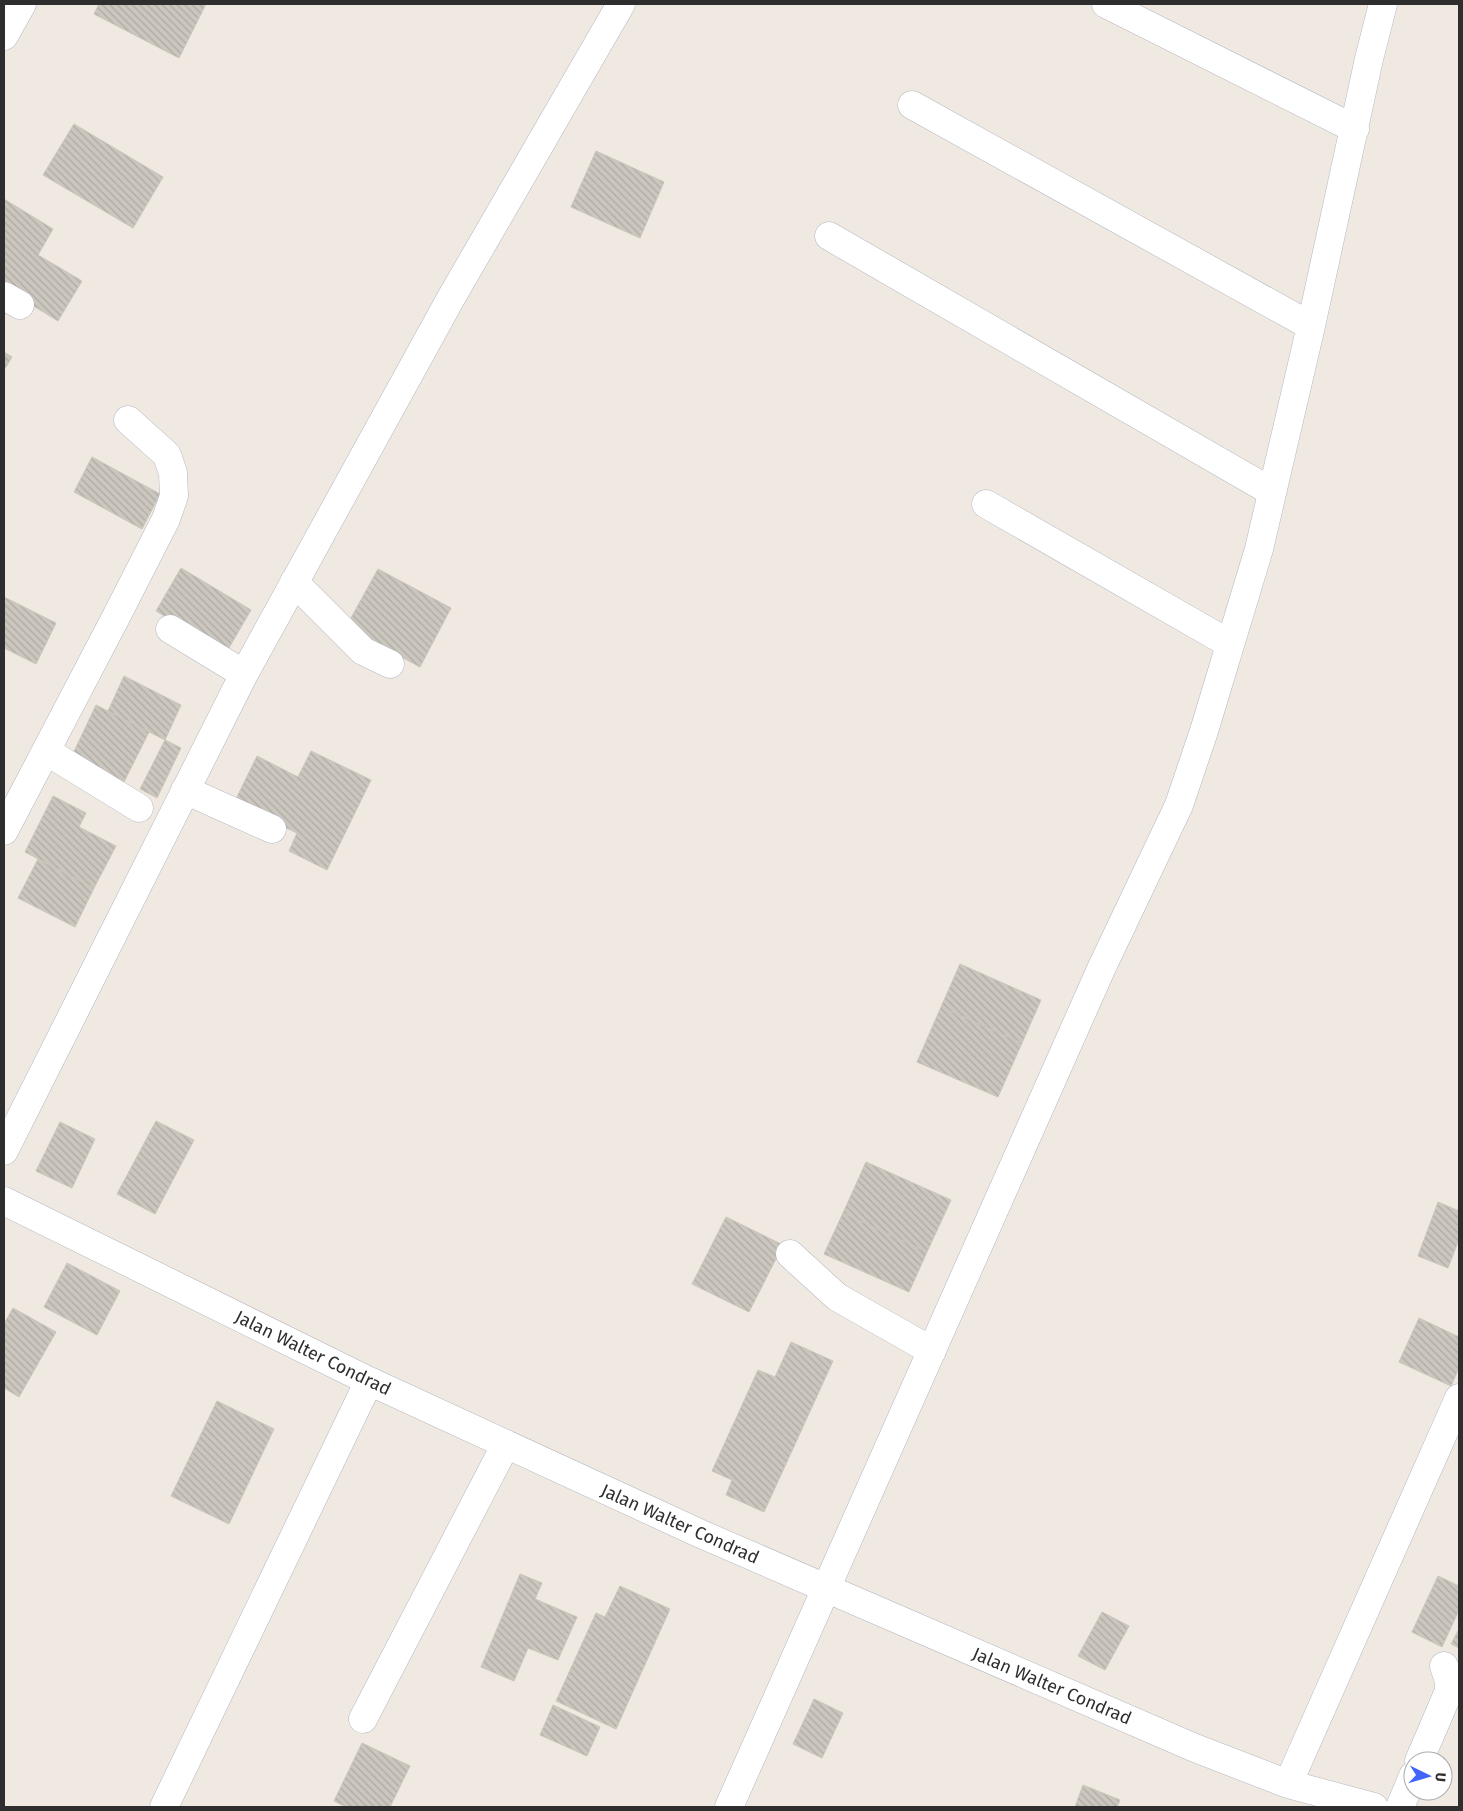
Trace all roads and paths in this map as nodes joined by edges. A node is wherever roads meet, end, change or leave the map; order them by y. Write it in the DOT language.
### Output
graph roads {
  1 [pos="22,4"];
  2 [pos="621,4"];
  3 [pos="1106,4"];
  4 [pos="1383,4"];
  5 [pos="4,36"];
  6 [pos="912,105"];
  7 [pos="1354,129"];
  8 [pos="829,236"];
  9 [pos="1311,326"];
  10 [pos="128,420"];
  11 [pos="1272,492"];
  12 [pos="986,504"];
  13 [pos="294,582"];
  14 [pos="170,629"];
  15 [pos="1230,644"];
  16 [pos="390,664"];
  17 [pos="244,674"];
  18 [pos="46,751"];
  19 [pos="185,790"];
  20 [pos="139,808"];
  21 [pos="272,830"];
  22 [pos="4,832"];
  23 [pos="4,1151"];
  24 [pos="4,1201"];
  25 [pos="790,1254"];
  26 [pos="932,1351"];
  27 [pos="369,1381"];
  28 [pos="1459,1398"];
  29 [pos="506,1444"];
  30 [pos="827,1588"];
  31 [pos="1444,1666"];
  32 [pos="363,1719"];
  33 [pos="1423,1751"];
  34 [pos="1288,1784"];
  35 [pos="164,1807"];
  36 [pos="729,1807"];
  37 [pos="1374,1807"];
  1 -- 5 [label="street"];
  2 -- 13 [label="street"];
  3 -- 7 [label="street"];
  4 -- 7 [label="street"];
  6 -- 9 [label="street"];
  7 -- 9 [label="street"];
  8 -- 11 [label="street"];
  9 -- 11 [label="street"];
  10 -- 18 [label="street"];
  11 -- 15 [label="street"];
  12 -- 15 [label="street"];
  13 -- 16 [label="street"];
  13 -- 17 [label="street"];
  14 -- 17 [label="street"];
  15 -- 26 [label="street"];
  17 -- 19 [label="street"];
  18 -- 20 [label="street"];
  18 -- 22 [label="street"];
  19 -- 21 [label="street"];
  19 -- 23 [label="street"];
  24 -- 27 [label="street, Jalan Walter Condrad"];
  25 -- 26 [label="street"];
  26 -- 30 [label="street"];
  27 -- 29 [label="street, Jalan Walter Condrad"];
  27 -- 35 [label="street"];
  28 -- 34 [label="street"];
  29 -- 30 [label="street, Jalan Walter Condrad"];
  29 -- 32 [label="street"];
  30 -- 34 [label="street, Jalan Walter Condrad"];
  30 -- 36 [label="street"];
  31 -- 33 [label="street"];
  34 -- 37 [label="street, Jalan Walter Condrad"];
}
